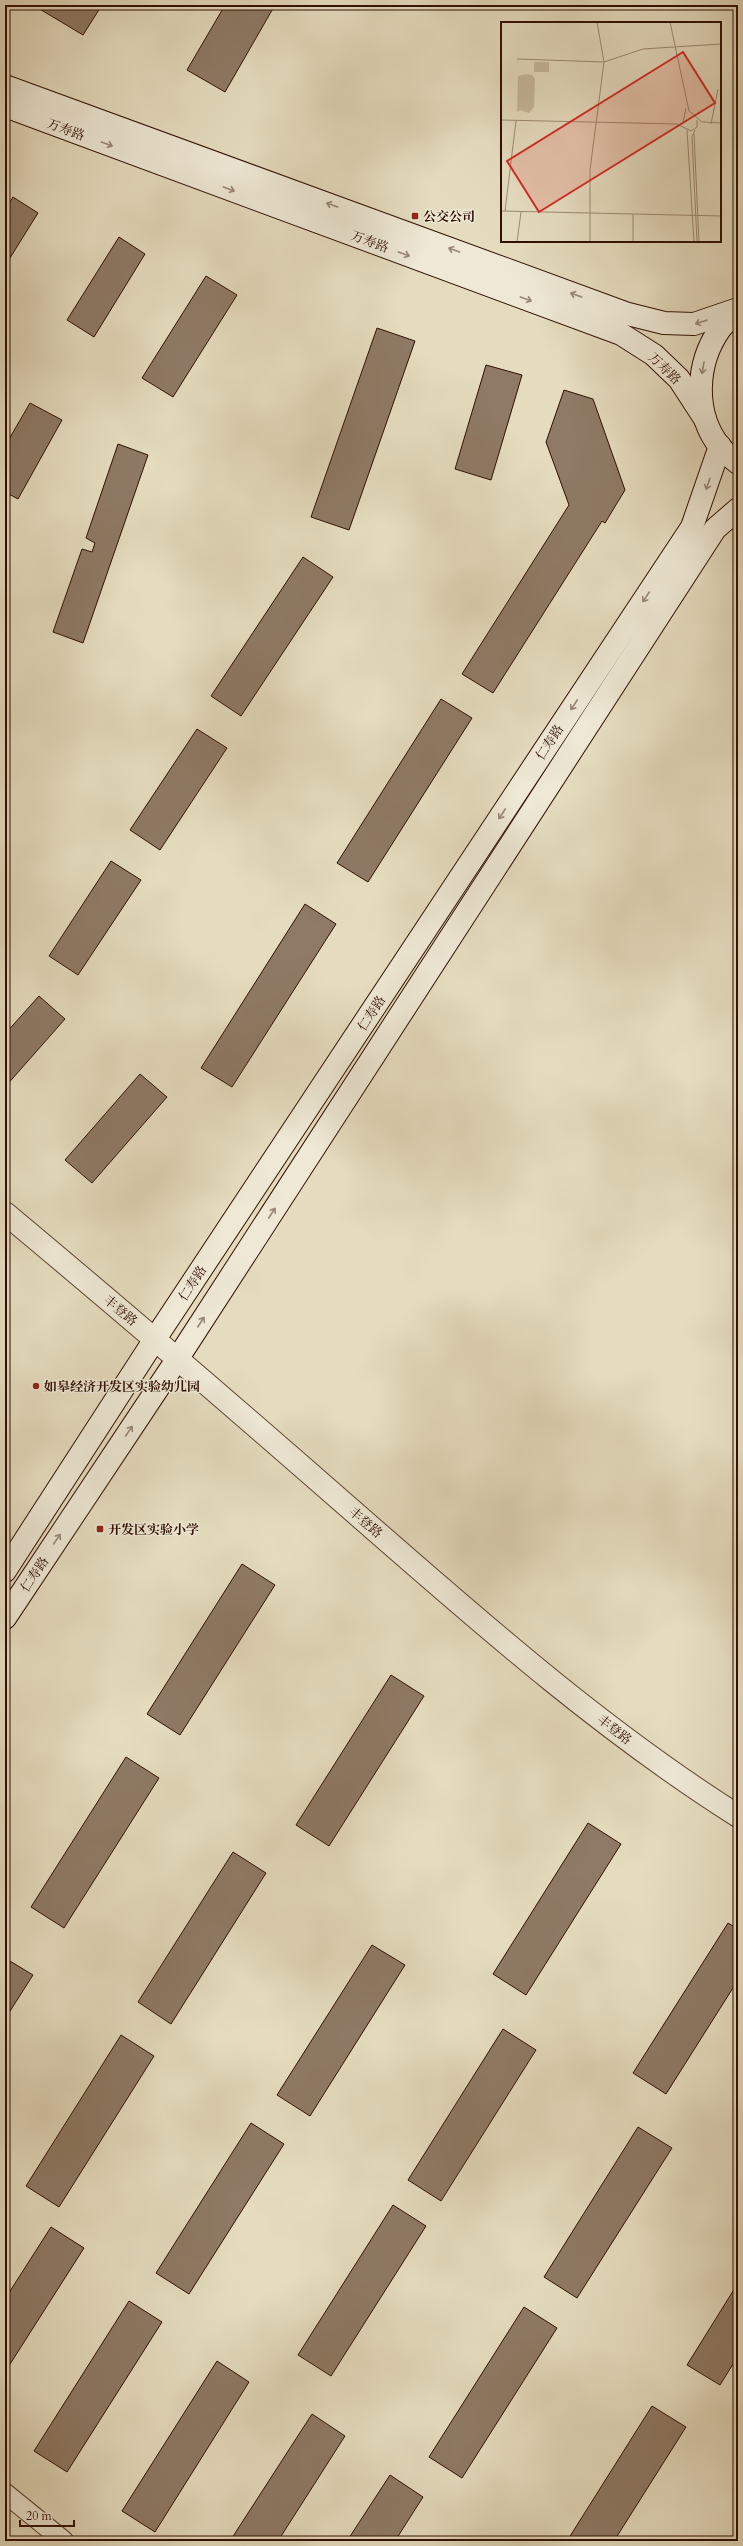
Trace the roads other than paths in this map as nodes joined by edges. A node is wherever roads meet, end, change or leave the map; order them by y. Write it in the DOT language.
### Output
graph roads {
  1 [pos="5,86"];
  2 [pos="5,106"];
  3 [pos="738,309"];
  4 [pos="738,313"];
  5 [pos="705,419"];
  6 [pos="720,446"];
  7 [pos="738,463"];
  8 [pos="738,509"];
  9 [pos="5,1213"];
  10 [pos="155,1339"];
  11 [pos="178,1358"];
  12 [pos="5,1571"];
  13 [pos="5,1618"];
  14 [pos="738,1816"];
  15 [pos="5,2494"];
  16 [pos="64,2541"];
  3 -- 1 [label="main road, 万寿路, one-way"];
  2 -- 5 [label="main road, 万寿路, one-way"];
  4 -- 5 [label="main road, one-way"];
  5 -- 6 [label="main road, 万寿路"];
  6 -- 7 [label="main road, 万寿路"];
  6 -- 10 [label="main road, 仁寿路, one-way"];
  11 -- 8 [label="main road, 仁寿路, one-way"];
  9 -- 10 [label="main road, 丰登路"];
  10 -- 11 [label="main road, 丰登路"];
  10 -- 12 [label="main road, 仁寿路"];
  13 -- 11 [label="main road, 仁寿路, one-way"];
  11 -- 14 [label="main road, 丰登路"];
  15 -- 16 [label="street"];
}
